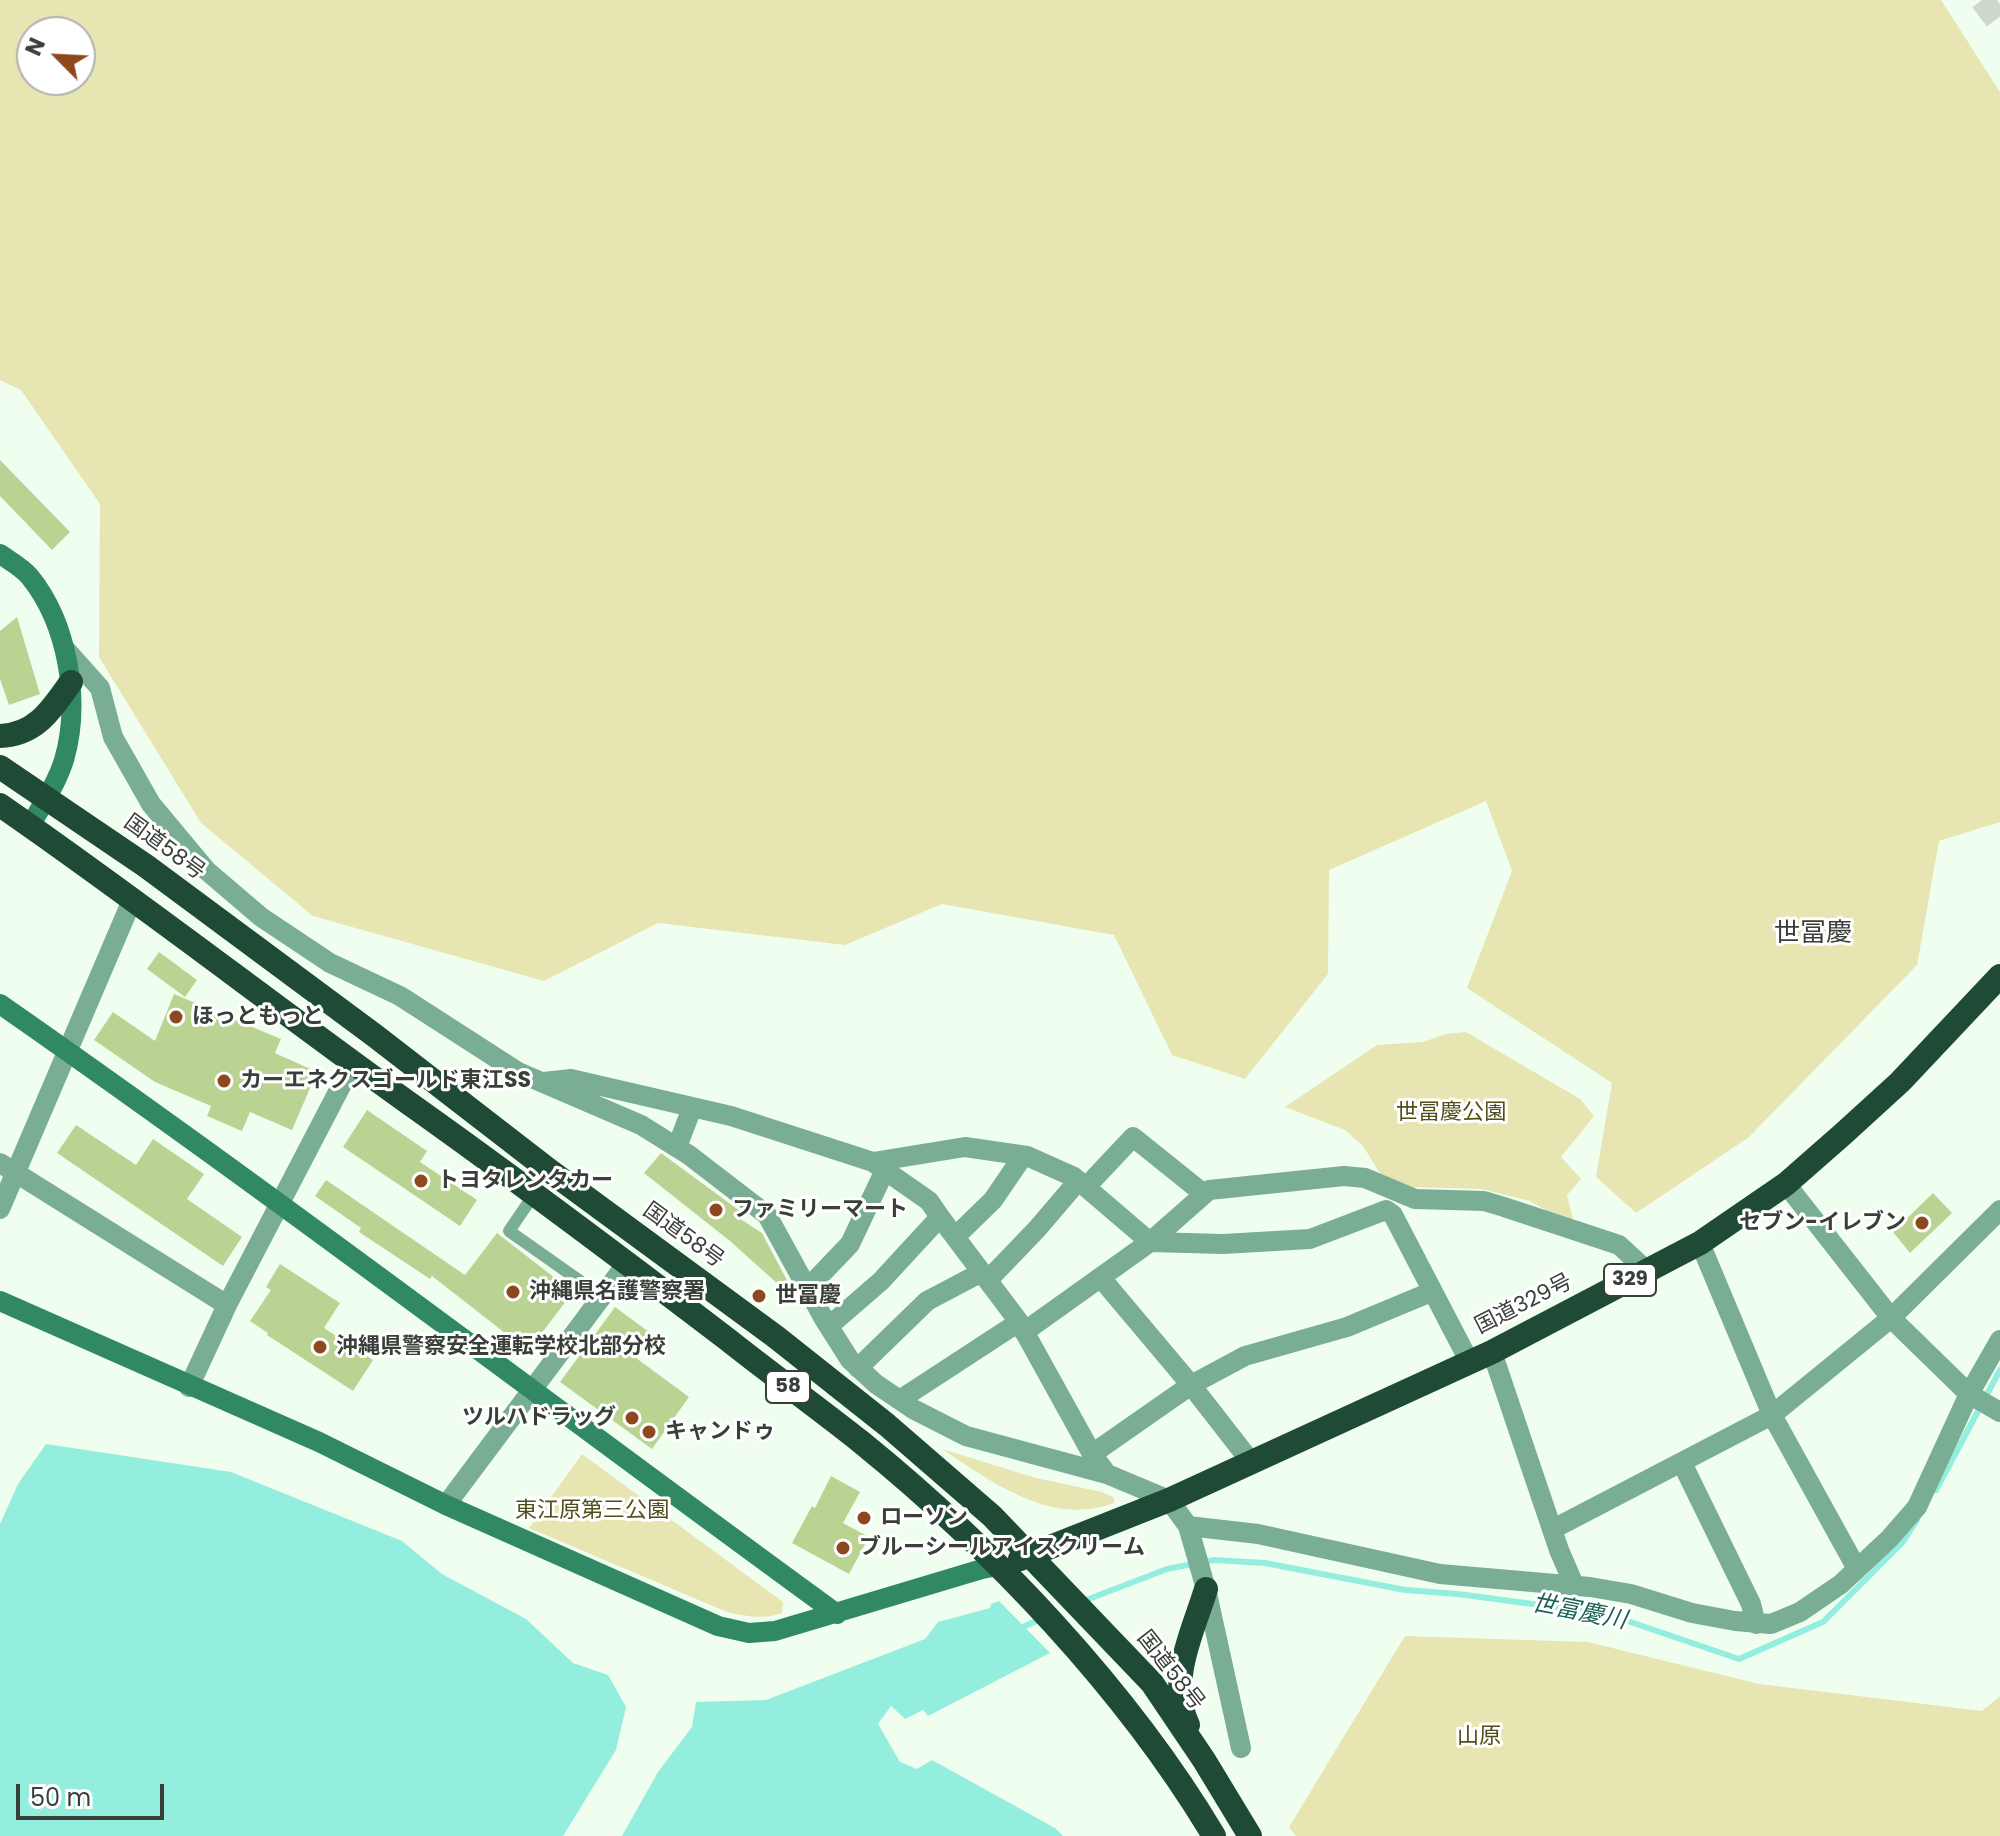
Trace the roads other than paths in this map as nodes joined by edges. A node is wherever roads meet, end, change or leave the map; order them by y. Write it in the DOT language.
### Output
graph roads {
  1 [pos="0,554"];
  2 [pos="66,650"];
  3 [pos="71,682"];
  4 [pos="0,736"];
  5 [pos="0,767"];
  6 [pos="46,798"];
  7 [pos="0,805"];
  8 [pos="30,826"];
  9 [pos="133,898"];
  10 [pos="2000,976"];
  11 [pos="0,1004"];
  12 [pos="67,1051"];
  13 [pos="353,1063"];
  14 [pos="540,1082"];
  15 [pos="692,1108"];
  16 [pos="677,1147"];
  17 [pos="1023,1156"];
  18 [pos="879,1166"];
  19 [pos="8,1168"];
  20 [pos="550,1171"];
  21 [pos="1082,1184"];
  22 [pos="1786,1184"];
  23 [pos="535,1193"];
  24 [pos="1204,1194"];
  25 [pos="280,1204"];
  26 [pos="0,1209"];
  27 [pos="2000,1210"];
  28 [pos="1180,1216"];
  29 [pos="940,1217"];
  30 [pos="955,1237"];
  31 [pos="1150,1242"];
  32 [pos="1182,1243"];
  33 [pos="1700,1243"];
  34 [pos="627,1263"];
  35 [pos="1646,1270"];
  36 [pos="985,1276"];
  37 [pos="1101,1278"];
  38 [pos="580,1281"];
  39 [pos="807,1289"];
  40 [pos="1431,1292"];
  41 [pos="0,1301"];
  42 [pos="227,1305"];
  43 [pos="1891,1318"];
  44 [pos="829,1326"];
  45 [pos="1022,1327"];
  46 [pos="2000,1340"];
  47 [pos="1492,1352"];
  48 [pos="1469,1361"];
  49 [pos="858,1368"];
  50 [pos="1191,1385"];
  51 [pos="189,1387"];
  52 [pos="531,1391"];
  53 [pos="1969,1394"];
  54 [pos="901,1399"];
  55 [pos="2000,1412"];
  56 [pos="1772,1415"];
  57 [pos="1092,1454"];
  58 [pos="1251,1462"];
  59 [pos="1682,1463"];
  60 [pos="1107,1474"];
  61 [pos="1169,1500"];
  62 [pos="446,1505"];
  63 [pos="1188,1526"];
  64 [pos="1553,1529"];
  65 [pos="1031,1555"];
  66 [pos="998,1566"];
  67 [pos="1857,1569"];
  68 [pos="1575,1587"];
  69 [pos="1206,1589"];
  70 [pos="837,1614"];
  71 [pos="1756,1624"];
  72 [pos="1241,1748"];
  73 [pos="1204,1760"];
  74 [pos="1214,1836"];
  75 [pos="1250,1836"];
  1 -- 2 [label="street"];
  2 -- 3 [label="street"];
  2 -- 14 [label="street"];
  3 -- 4 [label="highway"];
  3 -- 6 [label="street"];
  5 -- 6 [label="highway, 国道58号 / 58"];
  6 -- 8 [label="street"];
  6 -- 20 [label="highway, 国道58号 / 58"];
  7 -- 8 [label="highway, 58"];
  8 -- 9 [label="highway, 58"];
  9 -- 12 [label="street"];
  9 -- 13 [label="highway, 58"];
  10 -- 22 [label="highway, 国道329号 / 329"];
  11 -- 12 [label="street"];
  12 -- 19 [label="street"];
  12 -- 25 [label="street"];
  13 -- 23 [label="highway, 58"];
  13 -- 25 [label="street"];
  14 -- 15 [label="street"];
  14 -- 16 [label="street"];
  15 -- 16 [label="street"];
  15 -- 18 [label="street"];
  16 -- 39 [label="street"];
  17 -- 18 [label="street"];
  17 -- 21 [label="street"];
  17 -- 30 [label="street"];
  18 -- 29 [label="street"];
  18 -- 39 [label="street"];
  19 -- 26 [label="street"];
  19 -- 42 [label="street"];
  20 -- 23 [label="lane"];
  20 -- 65 [label="highway, 国道58号 / 58"];
  21 -- 24 [label="street"];
  21 -- 31 [label="street"];
  21 -- 36 [label="street"];
  22 -- 33 [label="highway, 国道329号 / 329"];
  22 -- 43 [label="street"];
  23 -- 34 [label="highway, 58"];
  23 -- 38 [label="lane"];
  24 -- 28 [label="street"];
  24 -- 35 [label="street"];
  25 -- 42 [label="street"];
  25 -- 52 [label="street"];
  27 -- 43 [label="street"];
  28 -- 31 [label="street"];
  28 -- 32 [label="street"];
  29 -- 30 [label="street"];
  29 -- 44 [label="street"];
  30 -- 36 [label="street"];
  31 -- 32 [label="street"];
  31 -- 37 [label="street"];
  32 -- 40 [label="street"];
  33 -- 35 [label="highway, 国道329号 / 329"];
  33 -- 56 [label="street"];
  34 -- 52 [label="street"];
  34 -- 66 [label="highway, 58"];
  35 -- 47 [label="highway, 国道329号 / 329"];
  36 -- 45 [label="street"];
  36 -- 49 [label="street"];
  37 -- 45 [label="street"];
  37 -- 50 [label="street"];
  39 -- 44 [label="street"];
  40 -- 48 [label="street"];
  40 -- 50 [label="street"];
  41 -- 51 [label="street"];
  42 -- 51 [label="street"];
  43 -- 53 [label="street"];
  43 -- 56 [label="street"];
  44 -- 49 [label="street"];
  45 -- 54 [label="street"];
  45 -- 57 [label="street"];
  46 -- 53 [label="street"];
  47 -- 48 [label="highway, 国道329号 / 329"];
  47 -- 64 [label="street"];
  48 -- 58 [label="highway, 国道329号 / 329"];
  49 -- 54 [label="street"];
  50 -- 57 [label="street"];
  50 -- 58 [label="street"];
  51 -- 62 [label="street"];
  52 -- 62 [label="street"];
  52 -- 70 [label="street"];
  53 -- 55 [label="street"];
  53 -- 67 [label="street"];
  54 -- 60 [label="street"];
  56 -- 59 [label="street"];
  56 -- 67 [label="street"];
  57 -- 60 [label="street"];
  58 -- 61 [label="highway, 国道329号 / 329"];
  59 -- 64 [label="street"];
  59 -- 71 [label="street"];
  60 -- 61 [label="street"];
  61 -- 63 [label="street"];
  61 -- 65 [label="highway, 国道329号 / 329"];
  62 -- 70 [label="street"];
  63 -- 68 [label="street"];
  63 -- 69 [label="street"];
  64 -- 68 [label="street"];
  65 -- 66 [label="highway, 国道329号 / 329"];
  65 -- 73 [label="highway, 国道58号 / 58"];
  66 -- 70 [label="street"];
  66 -- 74 [label="highway, 58"];
  67 -- 71 [label="street"];
  68 -- 71 [label="street"];
  69 -- 72 [label="street"];
  69 -- 73 [label="highway"];
  73 -- 75 [label="highway, 国道58号 / 58"];
}
